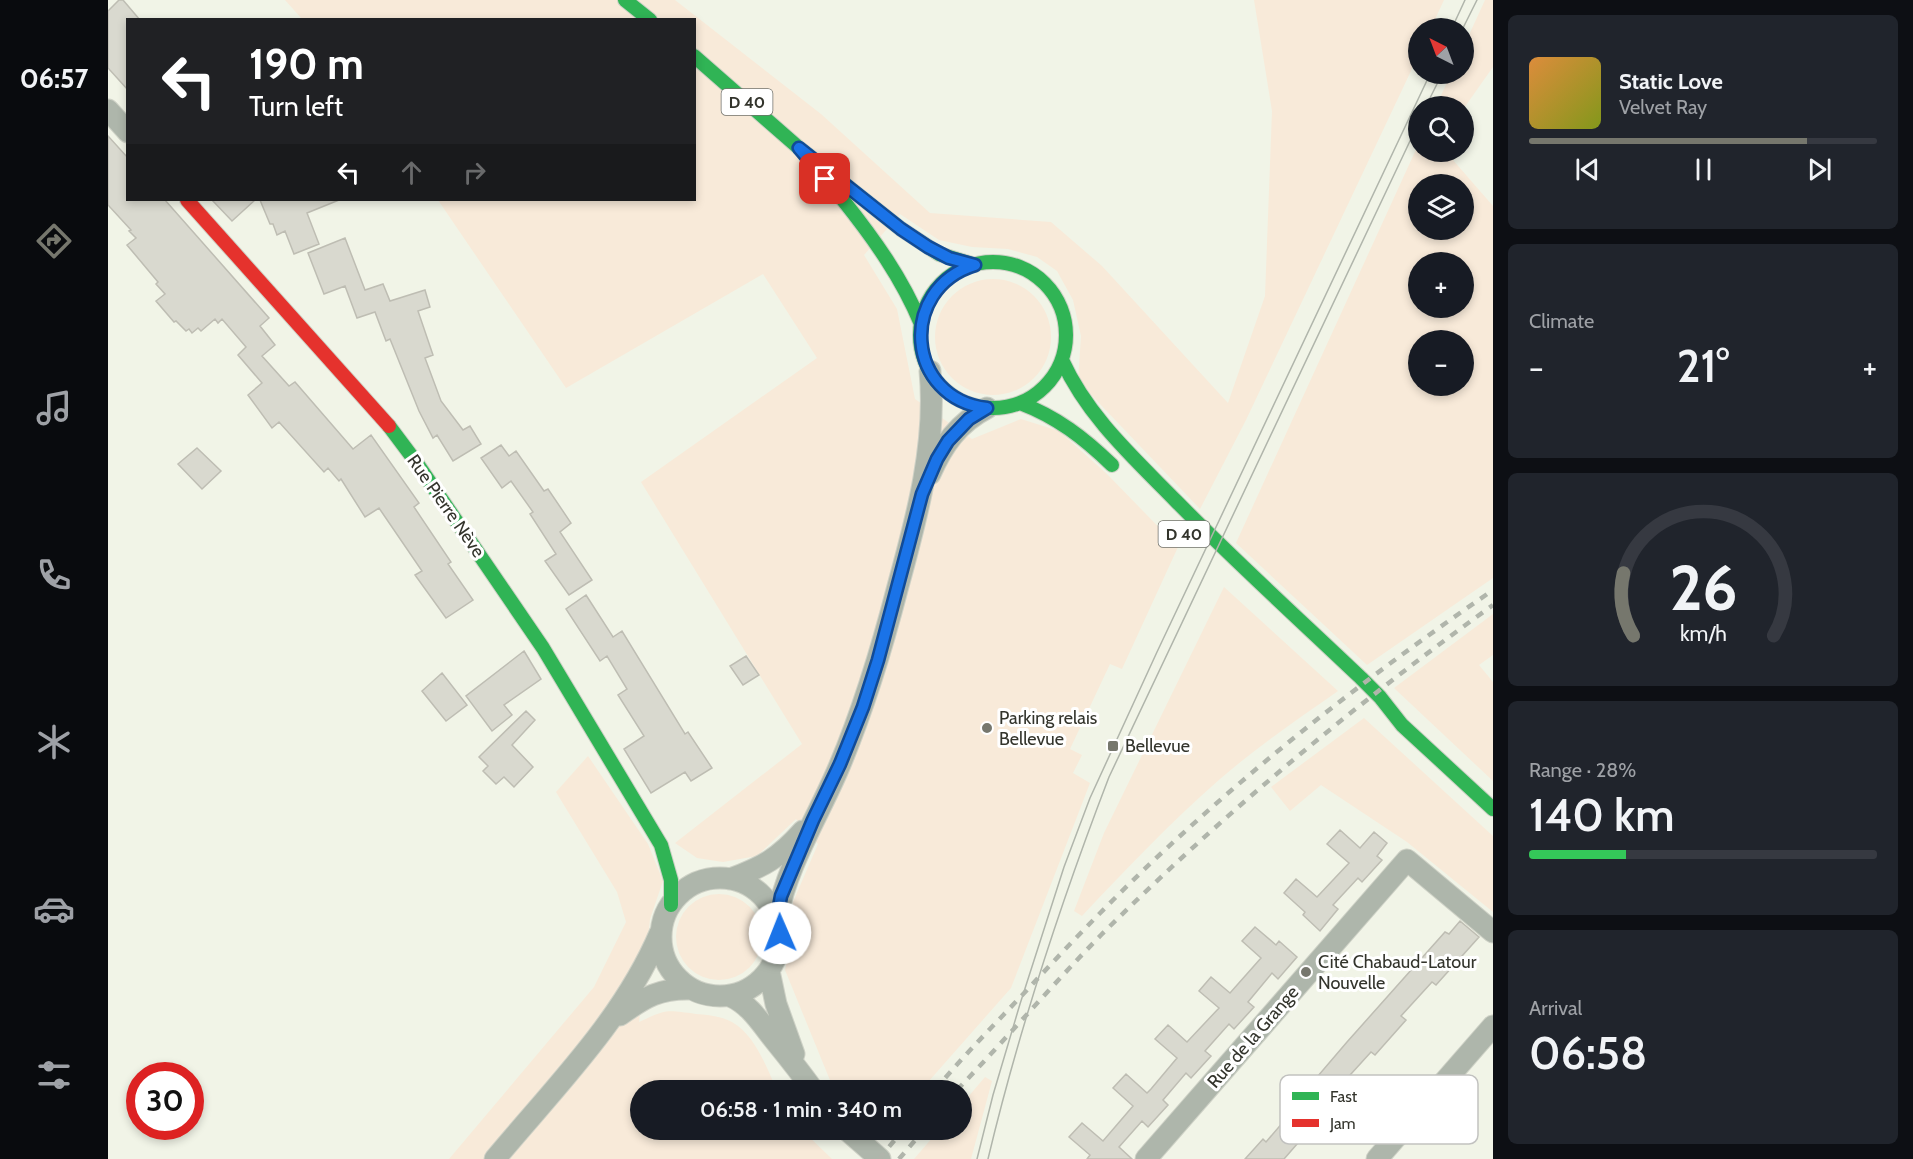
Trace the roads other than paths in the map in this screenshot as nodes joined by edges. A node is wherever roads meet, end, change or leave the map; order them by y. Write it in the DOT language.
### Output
graph roads {
  1 [pos="625,0"];
  2 [pos="648,18"];
  3 [pos="696,58"];
  4 [pos="108,110"];
  5 [pos="126,130"];
  6 [pos="799,148"];
  7 [pos="188,201"];
  8 [pos="975,265"];
  9 [pos="921,324"];
  10 [pos="1062,360"];
  11 [pos="930,371"];
  12 [pos="1020,403"];
  13 [pos="987,408"];
  14 [pos="1121,474"];
  15 [pos="922,494"];
  16 [pos="1353,689"];
  17 [pos="1402,725"];
  18 [pos="1493,809"];
  19 [pos="813,820"];
  20 [pos="662,845"];
  21 [pos="719,879"];
  22 [pos="671,905"];
  23 [pos="777,918"];
  24 [pos="662,930"];
  25 [pos="1493,932"];
  26 [pos="769,971"];
  27 [pos="692,989"];
  28 [pos="730,996"];
  29 [pos="610,1023"];
  30 [pos="1493,1026"];
  31 [pos="799,1069"];
  32 [pos="1450,1075"];
  33 [pos="806,1080"];
  34 [pos="858,1140"];
  35 [pos="1390,1144"];
  36 [pos="495,1159"];
  37 [pos="880,1159"];
  38 [pos="1146,1159"];
  39 [pos="1377,1159"];
  1 -- 2 [label="main road"];
  3 -- 6 [label="main road, D 40"];
  4 -- 5 [label="street"];
  6 -- 8 [label="main road, D 40"];
  6 -- 9 [label="main road, D 40"];
  7 -- 20 [label="main road, Rue Pierre Nève"];
  8 -- 9 [label="main road"];
  8 -- 10 [label="main road"];
  9 -- 11 [label="main road"];
  10 -- 12 [label="main road"];
  10 -- 17 [label="main road, D 40"];
  11 -- 13 [label="main road"];
  11 -- 15 [label="street"];
  12 -- 13 [label="main road"];
  12 -- 14 [label="main road"];
  13 -- 15 [label="street"];
  15 -- 19 [label="street"];
  16 -- 17 [label="main road, D 40"];
  17 -- 18 [label="main road, D 40"];
  19 -- 21 [label="street"];
  19 -- 23 [label="street"];
  20 -- 21 [label="street, Rue Pierre Nève"];
  20 -- 22 [label="main road, Rue Pierre Nève"];
  21 -- 22 [label="street"];
  21 -- 23 [label="street"];
  22 -- 24 [label="street"];
  23 -- 26 [label="street"];
  24 -- 27 [label="street"];
  24 -- 29 [label="street"];
  25 -- 38 [label="street, Rue de la Grange"];
  26 -- 28 [label="street"];
  26 -- 31 [label="street"];
  27 -- 28 [label="street"];
  27 -- 29 [label="street"];
  28 -- 31 [label="street"];
  29 -- 36 [label="street"];
  30 -- 32 [label="street"];
  31 -- 33 [label="street"];
  34 -- 37 [label="street"];
  35 -- 39 [label="street"];
}
